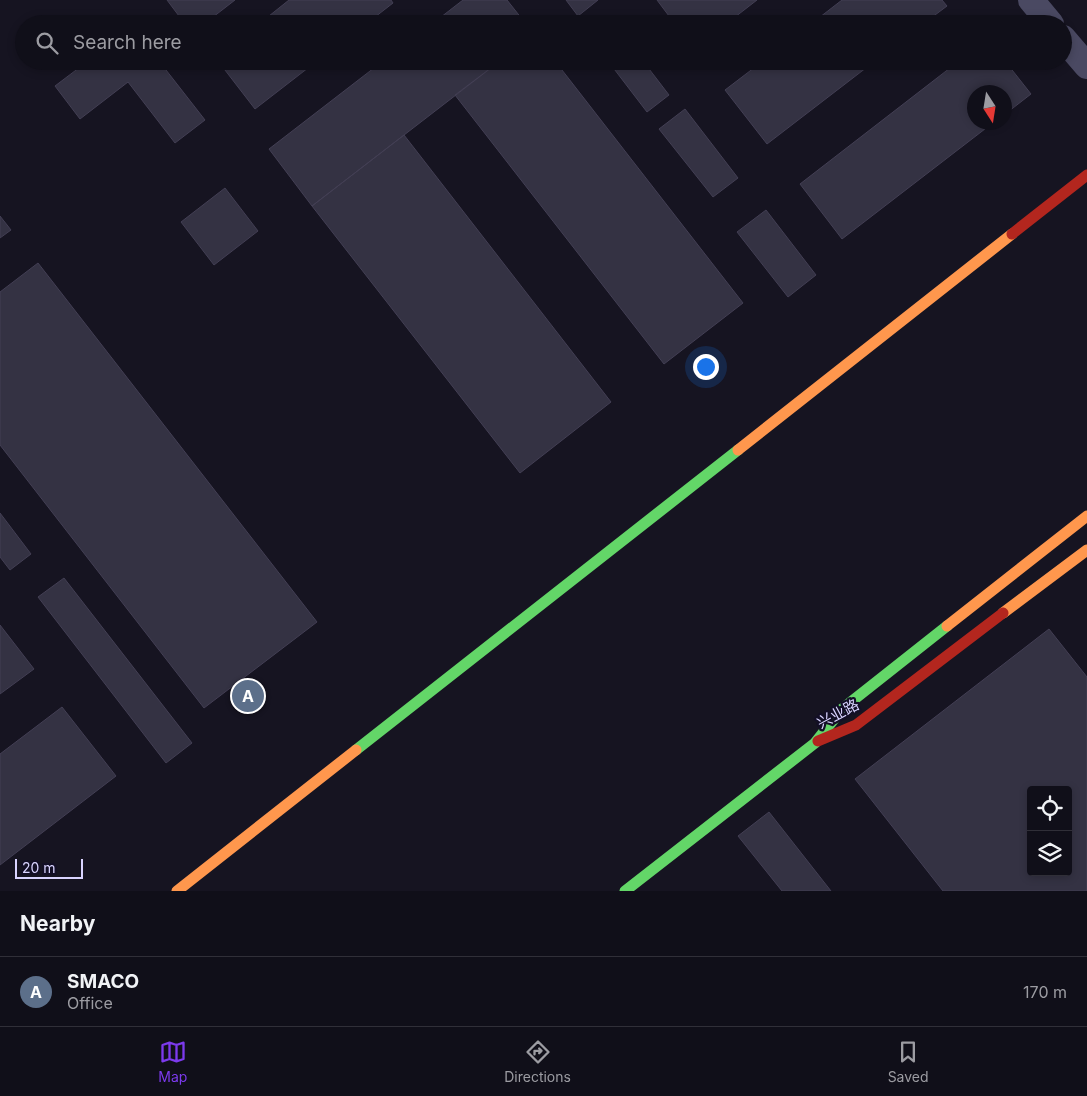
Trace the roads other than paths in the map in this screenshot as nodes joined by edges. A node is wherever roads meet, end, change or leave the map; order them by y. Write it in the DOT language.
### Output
graph roads {
  1 [pos="1031,0"];
  2 [pos="1044,15"];
  3 [pos="1072,48"];
  4 [pos="1087,66"];
  5 [pos="1087,174"];
  6 [pos="1087,516"];
  7 [pos="1087,550"];
  8 [pos="815,743"];
  9 [pos="177,891"];
  10 [pos="624,891"];
  1 -- 2 [label="street"];
  3 -- 4 [label="street"];
  5 -- 9 [label="street"];
  6 -- 8 [label="street, 兴业路"];
  7 -- 8 [label="street, 兴业路"];
  8 -- 10 [label="street"];
}
